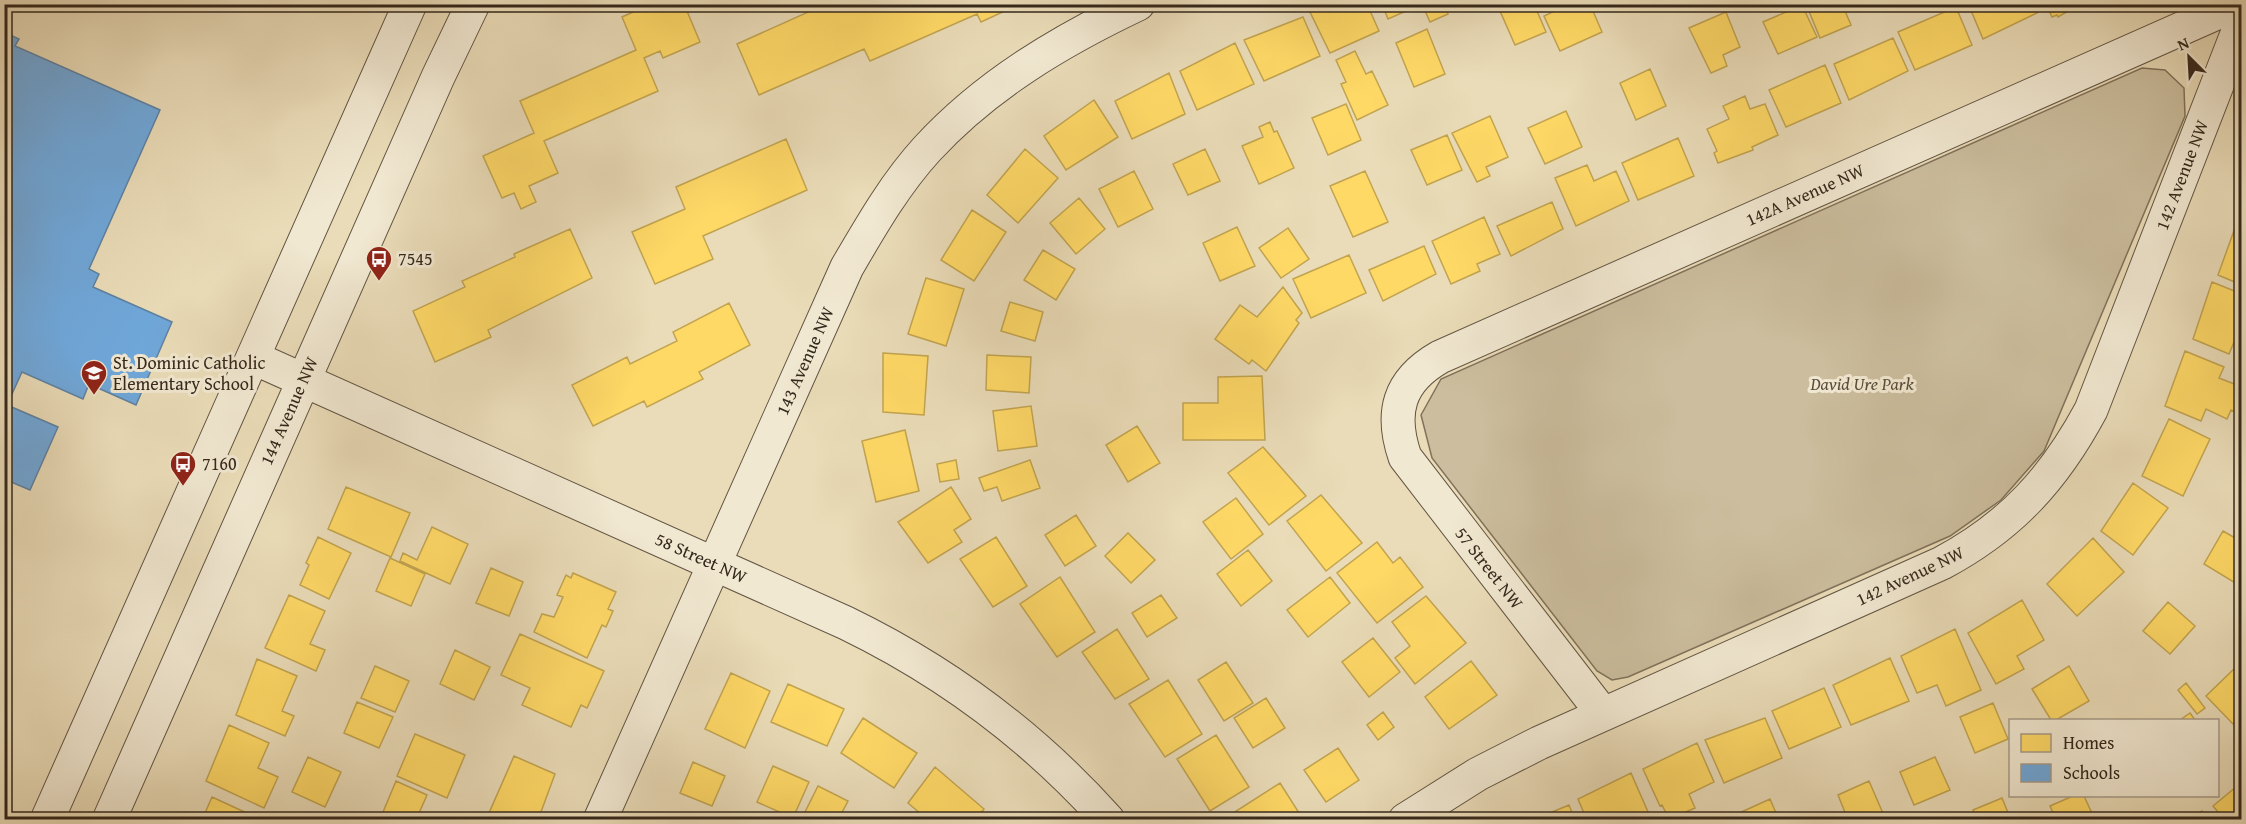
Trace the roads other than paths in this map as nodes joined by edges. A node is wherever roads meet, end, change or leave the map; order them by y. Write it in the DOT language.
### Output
graph roads {
  1 [pos="410,4"];
  2 [pos="473,4"];
  3 [pos="1138,4"];
  4 [pos="2237,4"];
  5 [pos="2241,21"];
  6 [pos="254,358"];
  7 [pos="303,381"];
  8 [pos="1398,412"];
  9 [pos="713,564"];
  10 [pos="1603,714"];
  11 [pos="47,819"];
  12 [pos="109,819"];
  13 [pos="600,819"];
  14 [pos="1108,819"];
  15 [pos="1405,819"];
  1 -- 6 [label="street"];
  2 -- 7 [label="street, 144 Avenue NW"];
  3 -- 9 [label="street, 143 Avenue NW"];
  4 -- 8 [label="street, 142A Avenue NW"];
  5 -- 10 [label="street, 142 Avenue NW"];
  6 -- 7 [label="street, 58 Street NW"];
  6 -- 11 [label="street"];
  7 -- 9 [label="street, 58 Street NW"];
  7 -- 12 [label="street, 144 Avenue NW"];
  8 -- 10 [label="street, 57 Street NW"];
  9 -- 13 [label="street, 143 Avenue NW"];
  9 -- 14 [label="street, 58 Street NW"];
  10 -- 15 [label="street, 142 Avenue NW"];
}
